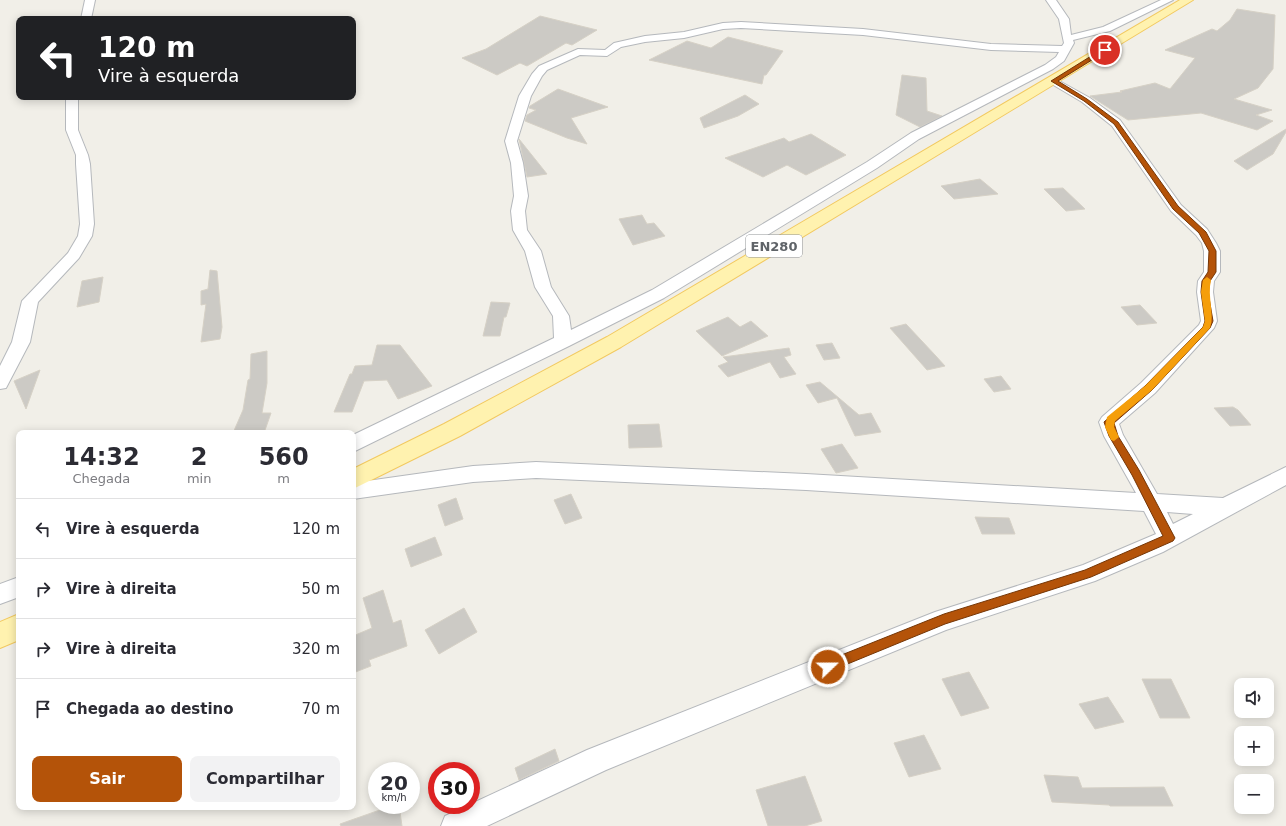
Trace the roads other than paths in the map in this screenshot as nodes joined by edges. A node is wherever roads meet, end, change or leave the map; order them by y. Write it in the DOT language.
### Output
graph roads {
  1 [pos="90,0"];
  2 [pos="1051,0"];
  3 [pos="1179,1"];
  4 [pos="87,16"];
  5 [pos="1066,44"];
  6 [pos="1054,81"];
  7 [pos="72,100"];
  8 [pos="561,316"];
  9 [pos="596,325"];
  10 [pos="562,342"];
  11 [pos="0,383"];
  12 [pos="356,443"];
  13 [pos="1286,475"];
  14 [pos="356,478"];
  15 [pos="356,491"];
  16 [pos="1152,504"];
  17 [pos="1225,507"];
  18 [pos="1169,538"];
  19 [pos="16,588"];
  20 [pos="0,594"];
  21 [pos="16,628"];
  22 [pos="0,635"];
  23 [pos="455,826"];
  1 -- 4 [label="street"];
  2 -- 5 [label="street"];
  3 -- 5 [label="street"];
  3 -- 6 [label="main road, EN280"];
  5 -- 8 [label="street"];
  5 -- 9 [label="street"];
  6 -- 14 [label="main road, EN280"];
  6 -- 16 [label="street"];
  7 -- 11 [label="street"];
  8 -- 9 [label="street"];
  8 -- 10 [label="street"];
  9 -- 10 [label="street"];
  10 -- 12 [label="street"];
  13 -- 17 [label="street"];
  15 -- 16 [label="street"];
  16 -- 17 [label="street"];
  16 -- 18 [label="street"];
  17 -- 18 [label="street"];
  18 -- 23 [label="street"];
  19 -- 20 [label="street"];
  21 -- 22 [label="main road"];
}
